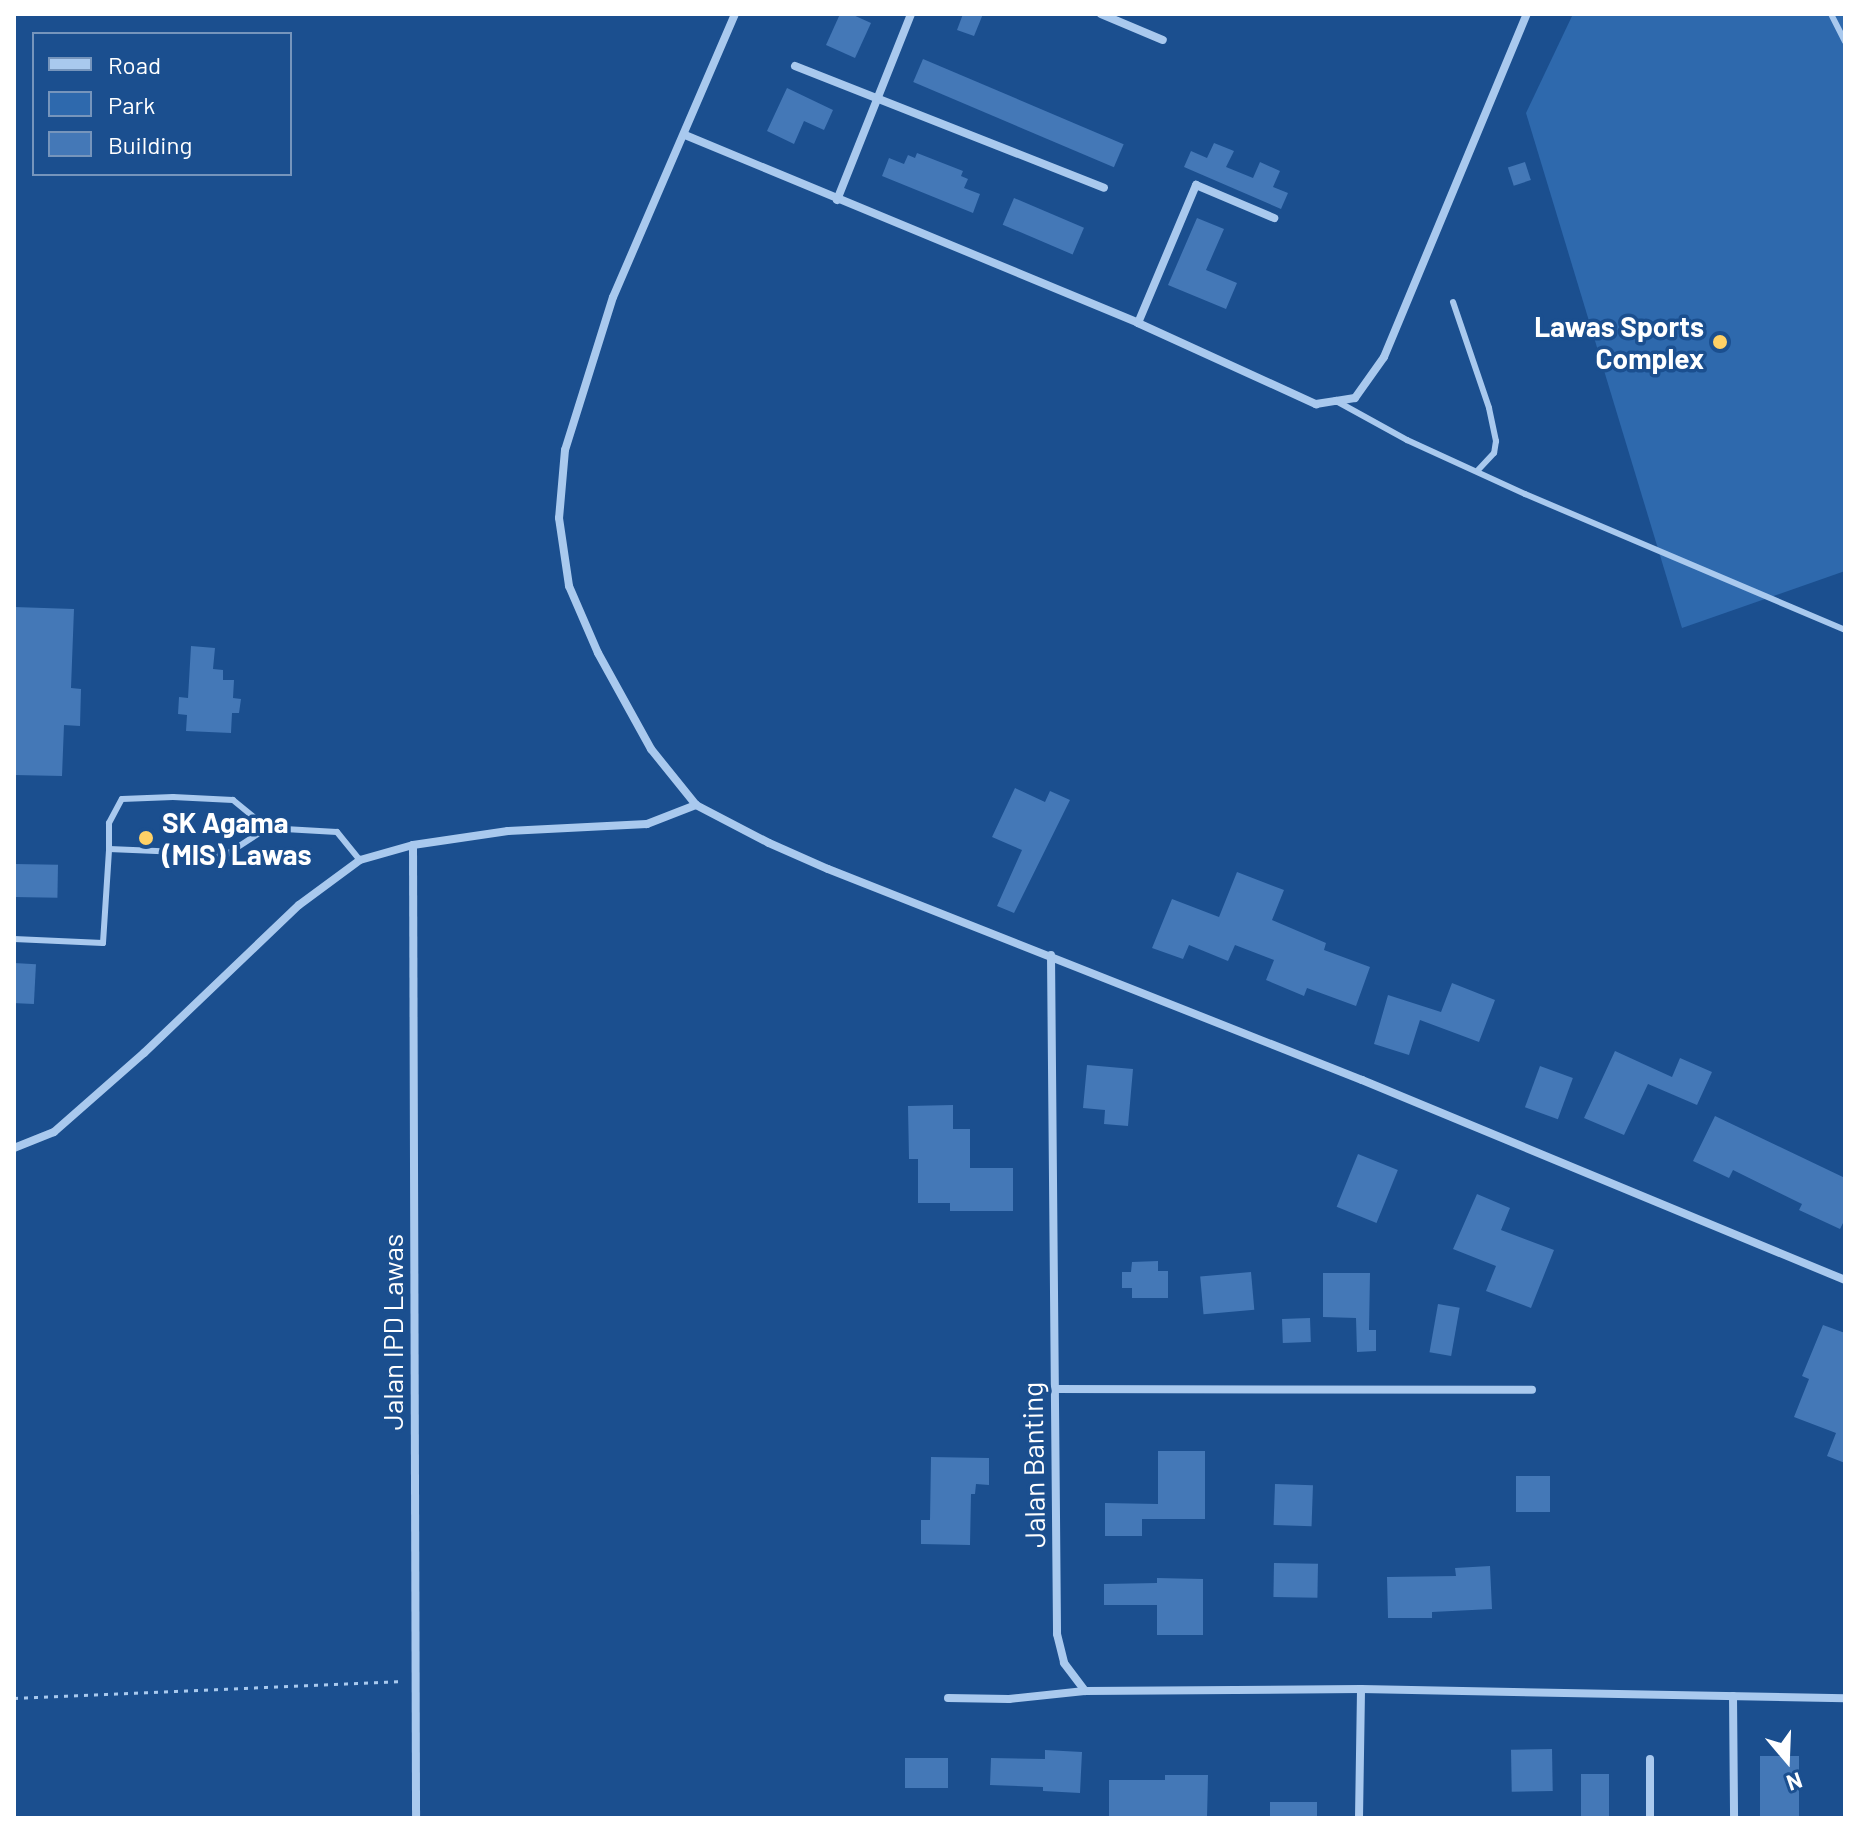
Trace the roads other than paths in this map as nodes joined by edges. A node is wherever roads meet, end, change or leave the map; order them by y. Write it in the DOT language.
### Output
graph roads {
  1 [pos="735,14"];
  2 [pos="911,14"];
  3 [pos="1101,14"];
  4 [pos="1527,14"];
  5 [pos="1831,14"];
  6 [pos="1163,40"];
  7 [pos="1845,42"];
  8 [pos="795,66"];
  9 [pos="876,101"];
  10 [pos="685,135"];
  11 [pos="1104,188"];
  12 [pos="837,200"];
  13 [pos="1274,218"];
  14 [pos="1453,302"];
  15 [pos="1138,323"];
  16 [pos="1336,401"];
  17 [pos="1478,470"];
  18 [pos="1845,630"];
  19 [pos="696,805"];
  20 [pos="267,828"];
  21 [pos="413,845"];
  22 [pos="109,849"];
  23 [pos="360,860"];
  24 [pos="14,939"];
  25 [pos="1051,955"];
  26 [pos="14,1148"];
  27 [pos="1845,1280"];
  28 [pos="1054,1389"];
  29 [pos="1532,1390"];
  30 [pos="1361,1689"];
  31 [pos="1085,1691"];
  32 [pos="1733,1696"];
  33 [pos="948,1698"];
  34 [pos="1845,1698"];
  35 [pos="1650,1759"];
  36 [pos="416,1818"];
  37 [pos="1359,1818"];
  38 [pos="1650,1818"];
  39 [pos="1734,1818"];
  1 -- 10 [label="street"];
  2 -- 9 [label="street"];
  3 -- 6 [label="street"];
  4 -- 16 [label="street"];
  5 -- 7 [label="lane"];
  8 -- 9 [label="street"];
  9 -- 11 [label="street"];
  9 -- 12 [label="street"];
  10 -- 12 [label="street"];
  10 -- 19 [label="street"];
  12 -- 15 [label="street"];
  13 -- 15 [label="street"];
  14 -- 17 [label="lane"];
  15 -- 16 [label="street"];
  16 -- 17 [label="lane"];
  17 -- 18 [label="lane"];
  19 -- 21 [label="street"];
  19 -- 25 [label="street"];
  20 -- 22 [label="lane"];
  20 -- 22 [label="lane"];
  20 -- 23 [label="lane"];
  21 -- 23 [label="street"];
  21 -- 36 [label="street, Jalan IPD Lawas"];
  22 -- 24 [label="lane"];
  23 -- 26 [label="street"];
  25 -- 27 [label="street"];
  25 -- 28 [label="street, Jalan Banting"];
  28 -- 29 [label="street"];
  28 -- 31 [label="street, Jalan Banting"];
  30 -- 31 [label="street"];
  30 -- 32 [label="street"];
  30 -- 37 [label="street"];
  31 -- 33 [label="street"];
  32 -- 34 [label="street"];
  32 -- 39 [label="street"];
  35 -- 38 [label="street"];
}
